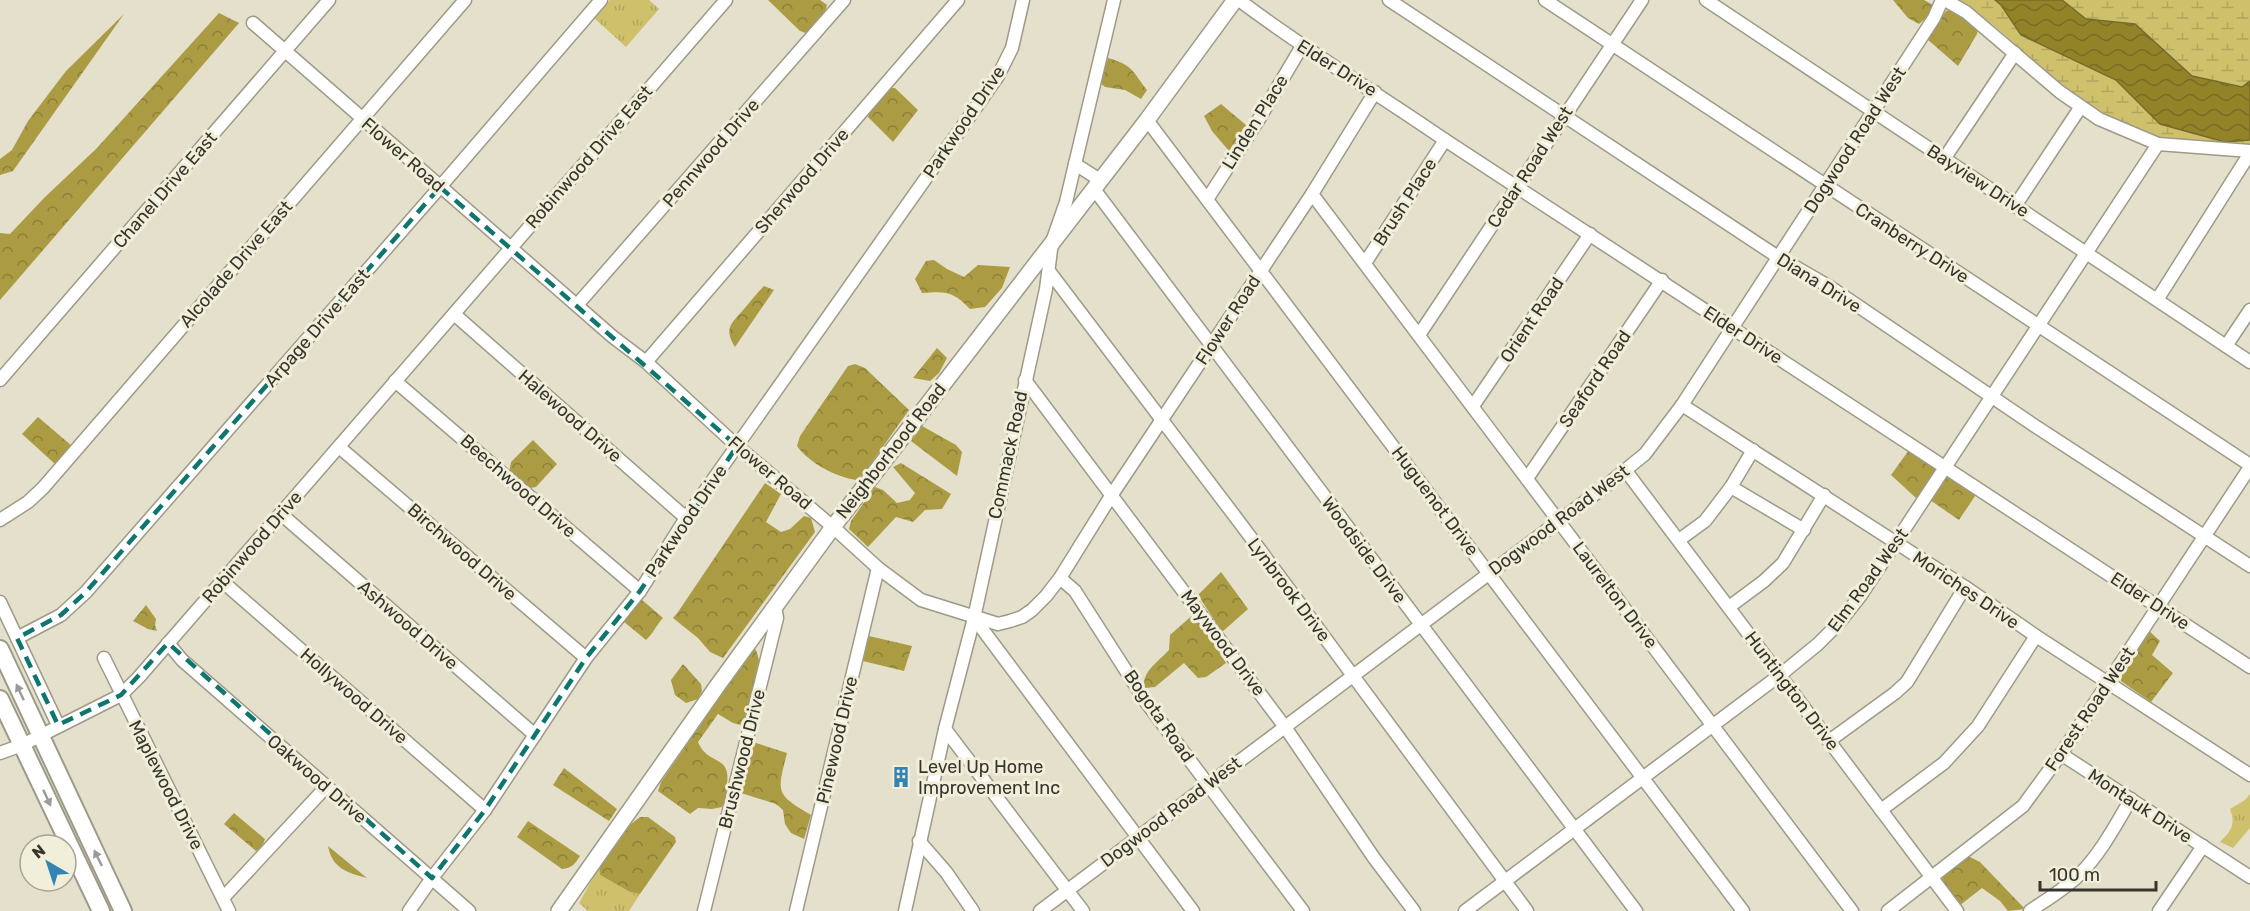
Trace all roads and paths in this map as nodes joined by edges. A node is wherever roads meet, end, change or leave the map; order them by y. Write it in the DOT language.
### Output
graph roads {
  1 [pos="329,0"];
  2 [pos="465,0"];
  3 [pos="601,0"];
  4 [pos="726,0"];
  5 [pos="844,0"];
  6 [pos="958,0"];
  7 [pos="1023,0"];
  8 [pos="1114,0"];
  9 [pos="1237,0"];
  10 [pos="1389,0"];
  11 [pos="1545,0"];
  12 [pos="1642,0"];
  13 [pos="1706,0"];
  14 [pos="1943,0"];
  15 [pos="253,23"];
  16 [pos="1611,44"];
  17 [pos="1302,46"];
  18 [pos="285,51"];
  19 [pos="2015,53"];
  20 [pos="1376,92"];
  21 [pos="2080,108"];
  22 [pos="1872,111"];
  23 [pos="1564,115"];
  24 [pos="362,119"];
  25 [pos="1148,120"];
  26 [pos="1445,140"];
  27 [pos="2158,144"];
  28 [pos="2250,152"];
  29 [pos="1944,159"];
  30 [pos="1075,164"];
  31 [pos="1097,184"];
  32 [pos="1826,186"];
  33 [pos="1518,187"];
  34 [pos="440,188"];
  35 [pos="1312,194"];
  36 [pos="1208,198"];
  37 [pos="2014,206"];
  38 [pos="1590,234"];
  39 [pos="1052,242"];
  40 [pos="511,247"];
  41 [pos="2086,252"];
  42 [pos="1778,257"];
  43 [pos="1365,263"];
  44 [pos="1261,268"];
  45 [pos="1048,271"];
  46 [pos="1662,280"];
  47 [pos="2157,300"];
  48 [pos="577,305"];
  49 [pos="2250,310"];
  50 [pos="454,314"];
  51 [pos="2037,324"];
  52 [pos="1732,327"];
  53 [pos="1419,335"];
  54 [pos="1211,346"];
  55 [pos="2226,346"];
  56 [pos="646,362"];
  57 [pos="2250,362"];
  58 [pos="0,380"];
  59 [pos="1025,380"];
  60 [pos="395,381"];
  61 [pos="1991,395"];
  62 [pos="1682,405"];
  63 [pos="1473,406"];
  64 [pos="1162,421"];
  65 [pos="737,446"];
  66 [pos="339,447"];
  67 [pos="1753,450"];
  68 [pos="1945,466"];
  69 [pos="2250,466"];
  70 [pos="1626,471"];
  71 [pos="1528,477"];
  72 [pos="1731,487"];
  73 [pos="1824,495"];
  74 [pos="1111,496"];
  75 [pos="281,514"];
  76 [pos="686,518"];
  77 [pos="0,519"];
  78 [pos="1559,521"];
  79 [pos="833,527"];
  80 [pos="1804,530"];
  81 [pos="2204,536"];
  82 [pos="1679,540"];
  83 [pos="1896,543"];
  84 [pos="2250,566"];
  85 [pos="878,568"];
  86 [pos="1490,572"];
  87 [pos="1060,578"];
  88 [pos="224,582"];
  89 [pos="1965,587"];
  90 [pos="640,591"];
  91 [pos="0,602"];
  92 [pos="775,606"];
  93 [pos="1729,607"];
  94 [pos="2159,607"];
  95 [pos="974,618"];
  96 [pos="1420,626"];
  97 [pos="2036,636"];
  98 [pos="17,638"];
  99 [pos="168,643"];
  100 [pos="0,649"];
  101 [pos="104,658"];
  102 [pos="586,658"];
  103 [pos="2250,666"];
  104 [pos="1780,675"];
  105 [pos="1353,676"];
  106 [pos="2107,683"];
  107 [pos="121,695"];
  108 [pos="0,699"];
  109 [pos="58,725"];
  110 [pos="1713,725"];
  111 [pos="1285,727"];
  112 [pos="945,729"];
  113 [pos="40,735"];
  114 [pos="535,735"];
  115 [pos="1829,741"];
  116 [pos="22,745"];
  117 [pos="0,752"];
  118 [pos="2061,754"];
  119 [pos="2250,775"];
  120 [pos="1644,778"];
  121 [pos="1208,785"];
  122 [pos="326,787"];
  123 [pos="2131,799"];
  124 [pos="484,810"];
  125 [pos="1881,810"];
  126 [pos="1576,830"];
  127 [pos="1138,838"];
  128 [pos="919,841"];
  129 [pos="2203,846"];
  130 [pos="2250,877"];
  131 [pos="432,878"];
  132 [pos="1932,878"];
  133 [pos="1506,880"];
  134 [pos="1068,890"];
  135 [pos="224,898"];
  136 [pos="101,911"];
  137 [pos="123,911"];
  138 [pos="229,911"];
  139 [pos="409,911"];
  140 [pos="470,911"];
  141 [pos="559,911"];
  142 [pos="704,911"];
  143 [pos="796,911"];
  144 [pos="905,911"];
  145 [pos="973,911"];
  146 [pos="1040,911"];
  147 [pos="1083,911"];
  148 [pos="1193,911"];
  149 [pos="1303,911"];
  150 [pos="1414,911"];
  151 [pos="1465,911"];
  152 [pos="1527,911"];
  153 [pos="1636,911"];
  154 [pos="1743,911"];
  155 [pos="1852,911"];
  156 [pos="1888,911"];
  157 [pos="1957,911"];
  158 [pos="2030,911"];
  159 [pos="2159,911"];
  1 -- 18 [label="street, Chanel Drive East"];
  2 -- 24 [label="street, Alcolade Drive East"];
  3 -- 34 [label="street, Arpage Drive East"];
  4 -- 40 [label="street, Robinwood Drive East"];
  5 -- 48 [label="street, Pennwood Drive"];
  6 -- 56 [label="street, Sherwood Drive"];
  7 -- 65 [label="street, Parkwood Drive"];
  8 -- 30 [label="street, Commack Road"];
  9 -- 17 [label="street, Elder Drive"];
  9 -- 25 [label="main road, Neighborhood Road"];
  10 -- 23 [label="street, Diana Drive"];
  11 -- 16 [label="street, Cranberry Drive"];
  12 -- 16 [label="street, Cedar Road West"];
  13 -- 22 [label="street, Bayview Drive"];
  14 -- 19 [label="street"];
  14 -- 22 [label="street, Dogwood Road West"];
  15 -- 18 [label="street, Flower Road"];
  16 -- 23 [label="street, Cedar Road West"];
  16 -- 32 [label="street, Cranberry Drive"];
  17 -- 20 [label="street, Elder Drive"];
  17 -- 36 [label="street, Linden Place"];
  18 -- 24 [label="street, Flower Road"];
  18 -- 58 [label="street, Chanel Drive East"];
  19 -- 21 [label="street"];
  19 -- 29 [label="street"];
  20 -- 26 [label="street, Elder Drive"];
  20 -- 35 [label="street, Flower Road"];
  21 -- 27 [label="street"];
  21 -- 37 [label="street"];
  22 -- 29 [label="street, Bayview Drive"];
  22 -- 32 [label="street, Dogwood Road West"];
  23 -- 33 [label="street, Cedar Road West"];
  23 -- 42 [label="street, Diana Drive"];
  24 -- 34 [label="street, Flower Road"];
  24 -- 77 [label="street, Alcolade Drive East"];
  25 -- 31 [label="main road, Neighborhood Road"];
  25 -- 36 [label="street, Huguenot Drive"];
  26 -- 33 [label="street, Elder Drive"];
  26 -- 43 [label="street, Brush Place"];
  27 -- 28 [label="street"];
  27 -- 41 [label="street, Elm Road West"];
  28 -- 47 [label="street"];
  29 -- 37 [label="street, Bayview Drive"];
  30 -- 31 [label="street"];
  30 -- 39 [label="street, Commack Road"];
  31 -- 39 [label="main road, Neighborhood Road"];
  31 -- 54 [label="street, Woodside Drive"];
  32 -- 42 [label="street, Dogwood Road West"];
  32 -- 51 [label="street, Cranberry Drive"];
  33 -- 38 [label="street, Elder Drive"];
  33 -- 53 [label="street, Cedar Road West"];
  34 -- 40 [label="street, Flower Road"];
  34 -- 98 [label="street, Arpage Drive East"];
  35 -- 43 [label="street, Laurelton Drive"];
  35 -- 44 [label="street, Flower Road"];
  36 -- 44 [label="street, Huguenot Drive"];
  37 -- 41 [label="street, Bayview Drive"];
  38 -- 46 [label="street, Elder Drive"];
  38 -- 63 [label="street, Orient Road"];
  39 -- 45 [label="street, Commack Road"];
  39 -- 79 [label="main road, Neighborhood Road"];
  40 -- 48 [label="street, Flower Road"];
  40 -- 50 [label="street, Robinwood Drive East"];
  41 -- 47 [label="street, Bayview Drive"];
  41 -- 51 [label="street, Elm Road West"];
  42 -- 52 [label="street, Dogwood Road West"];
  42 -- 61 [label="street, Diana Drive"];
  43 -- 53 [label="street, Laurelton Drive"];
  44 -- 54 [label="street, Flower Road"];
  44 -- 86 [label="street, Huguenot Drive"];
  45 -- 59 [label="street, Commack Road"];
  45 -- 64 [label="street, Lynbrook Drive"];
  46 -- 52 [label="street, Elder Drive"];
  46 -- 71 [label="street, Seaford Road"];
  47 -- 55 [label="street, Bayview Drive"];
  48 -- 56 [label="street, Flower Road"];
  49 -- 55 [label="street"];
  50 -- 60 [label="street, Robinwood Drive"];
  50 -- 76 [label="street, Halewood Drive"];
  51 -- 61 [label="street, Elm Road West"];
  51 -- 69 [label="street, Cranberry Drive"];
  52 -- 62 [label="street, Dogwood Road West"];
  52 -- 68 [label="street, Elder Drive"];
  53 -- 63 [label="street, Laurelton Drive"];
  54 -- 64 [label="street, Flower Road"];
  54 -- 96 [label="street, Woodside Drive"];
  55 -- 57 [label="street, Bayview Drive"];
  56 -- 65 [label="street, Flower Road"];
  59 -- 74 [label="street, Maywood Drive"];
  59 -- 95 [label="street, Commack Road"];
  60 -- 66 [label="street, Robinwood Drive"];
  60 -- 90 [label="street, Beechwood Drive"];
  61 -- 68 [label="street, Elm Road West"];
  61 -- 81 [label="street, Diana Drive"];
  62 -- 67 [label="street, Moriches Drive"];
  62 -- 70 [label="street, Dogwood Road West"];
  63 -- 71 [label="street, Laurelton Drive"];
  64 -- 74 [label="street, Flower Road"];
  64 -- 105 [label="street, Lynbrook Drive"];
  65 -- 76 [label="street, Parkwood Drive"];
  65 -- 79 [label="street, Flower Road"];
  66 -- 75 [label="street, Robinwood Drive"];
  66 -- 102 [label="street, Birchwood Drive"];
  67 -- 72 [label="street"];
  67 -- 73 [label="street, Moriches Drive"];
  68 -- 83 [label="street, Elm Road West"];
  68 -- 94 [label="street, Elder Drive"];
  69 -- 81 [label="street, Forest Road West"];
  70 -- 78 [label="street, Dogwood Road West"];
  70 -- 82 [label="street, Huntington Drive"];
  71 -- 78 [label="street, Laurelton Drive"];
  72 -- 80 [label="street"];
  72 -- 82 [label="street"];
  73 -- 80 [label="street"];
  73 -- 83 [label="street, Moriches Drive"];
  74 -- 87 [label="street, Flower Road"];
  74 -- 111 [label="street, Maywood Drive"];
  75 -- 88 [label="street, Robinwood Drive"];
  75 -- 114 [label="street, Ashwood Drive"];
  76 -- 90 [label="street, Parkwood Drive"];
  78 -- 86 [label="street, Dogwood Road West"];
  78 -- 110 [label="street, Laurelton Drive"];
  79 -- 85 [label="street, Flower Road"];
  79 -- 92 [label="main road, Neighborhood Road"];
  80 -- 93 [label="street"];
  81 -- 84 [label="street, Diana Drive"];
  81 -- 94 [label="street, Forest Road West"];
  82 -- 93 [label="street, Huntington Drive"];
  83 -- 89 [label="street, Moriches Drive"];
  83 -- 104 [label="street, Elm Road West"];
  85 -- 95 [label="street, Flower Road"];
  85 -- 143 [label="street, Pinewood Drive"];
  86 -- 96 [label="street, Dogwood Road West"];
  86 -- 120 [label="street, Huguenot Drive"];
  87 -- 95 [label="street, Flower Road"];
  87 -- 121 [label="street, Bogota Road"];
  88 -- 99 [label="street, Robinwood Drive"];
  88 -- 124 [label="street, Hollywood Drive"];
  89 -- 97 [label="street, Moriches Drive"];
  89 -- 115 [label="street"];
  90 -- 102 [label="street, Parkwood Drive"];
  91 -- 98 [label="street"];
  92 -- 141 [label="main road, Neighborhood Road"];
  92 -- 142 [label="street, Brushwood Drive"];
  93 -- 104 [label="street, Huntington Drive"];
  94 -- 103 [label="street, Elder Drive"];
  94 -- 106 [label="street, Forest Road West"];
  95 -- 112 [label="street, Commack Road"];
  95 -- 127 [label="street"];
  96 -- 105 [label="street, Dogwood Road West"];
  96 -- 126 [label="street, Woodside Drive"];
  97 -- 106 [label="street, Moriches Drive"];
  97 -- 125 [label="street"];
  98 -- 109 [label="street"];
  99 -- 107 [label="street, Robinwood Drive"];
  99 -- 122 [label="street, Oakwood Drive"];
  113 -- 100 [label="highway, one-way"];
  101 -- 107 [label="street, Maplewood Drive"];
  102 -- 114 [label="street, Parkwood Drive"];
  104 -- 110 [label="street, Elm Road West"];
  104 -- 115 [label="street, Huntington Drive"];
  105 -- 111 [label="street, Dogwood Road West"];
  105 -- 133 [label="street, Lynbrook Drive"];
  106 -- 118 [label="street, Forest Road West"];
  106 -- 119 [label="street, Moriches Drive"];
  107 -- 109 [label="street, Robinwood Drive"];
  107 -- 135 [label="street, Maplewood Drive"];
  108 -- 116 [label="highway"];
  109 -- 113 [label="street, Robinwood Drive"];
  110 -- 120 [label="street, Elm Road West"];
  110 -- 155 [label="street, Laurelton Drive"];
  111 -- 121 [label="street, Dogwood Road West"];
  111 -- 150 [label="street, Maywood Drive"];
  112 -- 128 [label="street, Commack Road"];
  112 -- 134 [label="street"];
  113 -- 116 [label="street, Robinwood Drive"];
  137 -- 113 [label="highway, one-way"];
  114 -- 124 [label="street, Parkwood Drive"];
  115 -- 125 [label="street, Huntington Drive"];
  116 -- 117 [label="street, Robinwood Drive"];
  116 -- 136 [label="highway, one-way"];
  118 -- 123 [label="street, Montauk Drive"];
  118 -- 132 [label="street, Forest Road West"];
  120 -- 126 [label="street, Elm Road West"];
  120 -- 154 [label="street, Huguenot Drive"];
  121 -- 127 [label="street, Dogwood Road West"];
  121 -- 149 [label="street, Bogota Road"];
  122 -- 131 [label="street, Oakwood Drive"];
  122 -- 135 [label="street"];
  123 -- 129 [label="street, Montauk Drive"];
  123 -- 158 [label="street"];
  124 -- 131 [label="street, Parkwood Drive"];
  125 -- 132 [label="street, Huntington Drive"];
  126 -- 133 [label="street, Elm Road West"];
  126 -- 153 [label="street, Woodside Drive"];
  127 -- 134 [label="street, Dogwood Road West"];
  127 -- 148 [label="street"];
  128 -- 144 [label="street, Commack Road"];
  128 -- 145 [label="street"];
  129 -- 130 [label="street, Montauk Drive"];
  129 -- 159 [label="street"];
  131 -- 139 [label="street, Parkwood Drive"];
  131 -- 140 [label="street, Oakwood Drive"];
  132 -- 156 [label="street, Forest Road West"];
  132 -- 157 [label="street, Huntington Drive"];
  133 -- 151 [label="street, Elm Road West"];
  133 -- 152 [label="street, Lynbrook Drive"];
  134 -- 146 [label="street, Dogwood Road West"];
  134 -- 147 [label="street"];
  135 -- 138 [label="street, Maplewood Drive"];
}
